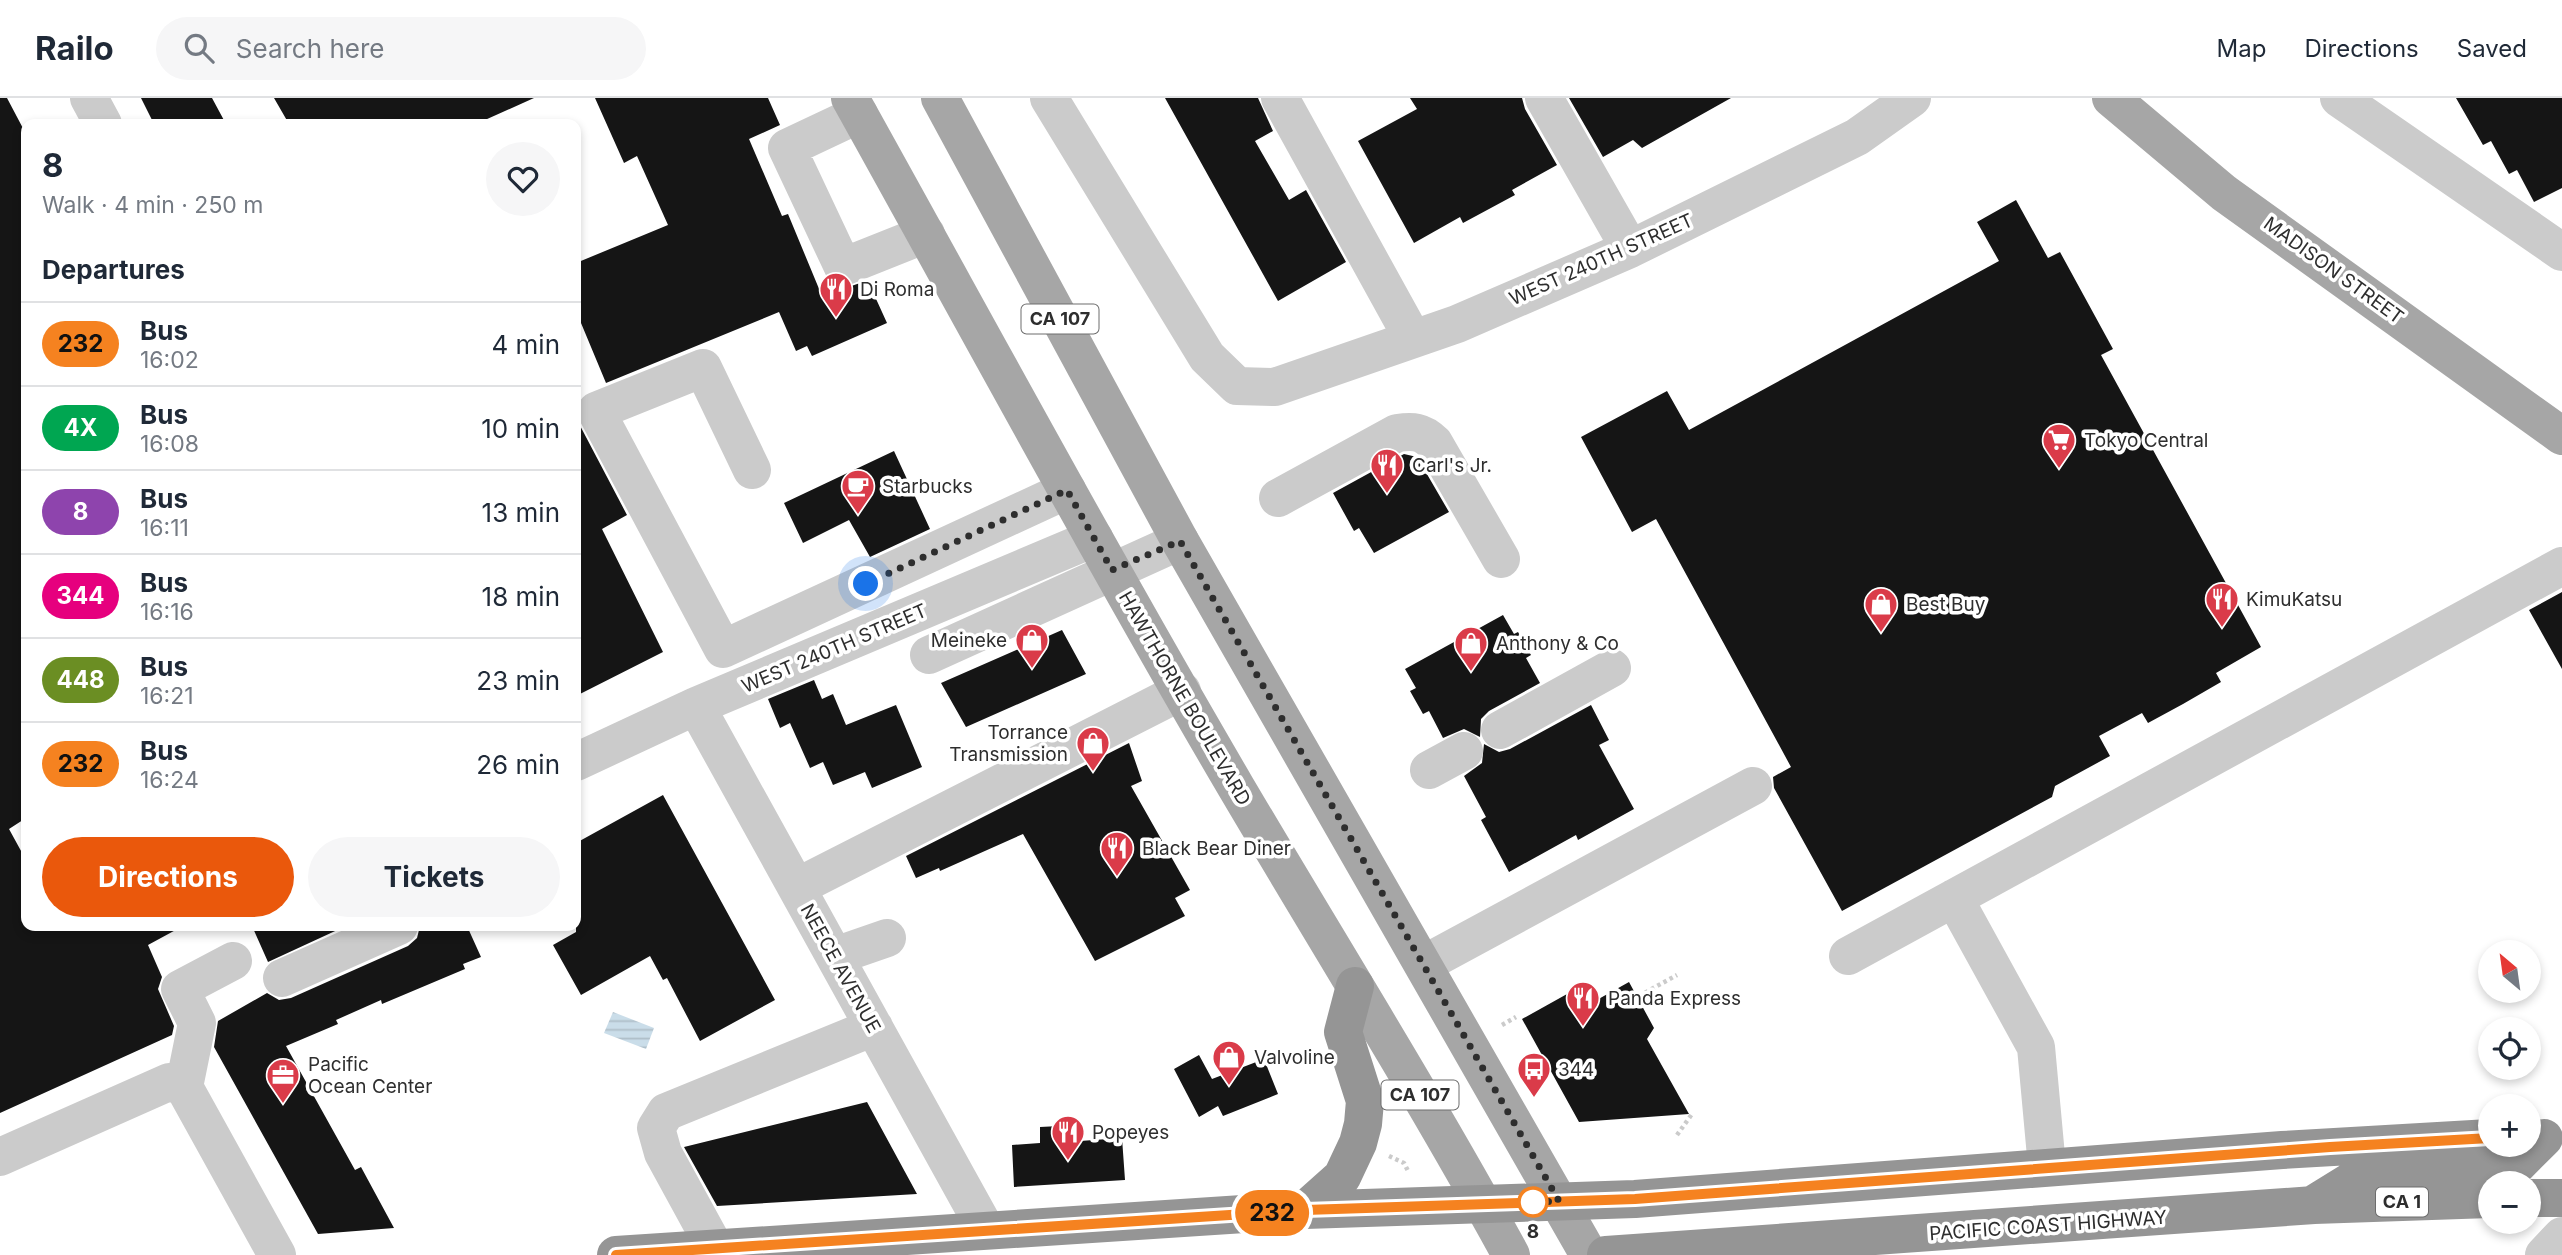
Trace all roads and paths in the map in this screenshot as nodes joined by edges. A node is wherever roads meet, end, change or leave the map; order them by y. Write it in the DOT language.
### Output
graph roads {
  1 [pos="89,98"];
  2 [pos="940,98"];
  3 [pos="1050,98"];
  4 [pos="1280,98"];
  5 [pos="1544,98"];
  6 [pos="1912,98"];
  7 [pos="2111,98"];
  8 [pos="2339,98"];
  9 [pos="854,106"];
  10 [pos="100,119"];
  11 [pos="926,234"];
  12 [pos="1630,249"];
  13 [pos="2562,252"];
  14 [pos="1413,339"];
  15 [pos="2562,436"];
  16 [pos="752,470"];
  17 [pos="1067,490"];
  18 [pos="1278,498"];
  19 [pos="1180,541"];
  20 [pos="1103,554"];
  21 [pos="1501,559"];
  22 [pos="2562,566"];
  23 [pos="929,655"];
  24 [pos="1612,668"];
  25 [pos="1182,691"];
  26 [pos="696,706"];
  27 [pos="1500,730"];
  28 [pos="1464,751"];
  29 [pos="581,760"];
  30 [pos="1429,770"];
  31 [pos="1753,786"];
  32 [pos="797,887"];
  33 [pos="1954,898"];
  34 [pos="388,931"];
  35 [pos="887,938"];
  36 [pos="835,956"];
  37 [pos="1848,956"];
  38 [pos="233,961"];
  39 [pos="1424,964"];
  40 [pos="1677,975"];
  41 [pos="282,978"];
  42 [pos="1355,986"];
  43 [pos="1639,996"];
  44 [pos="1516,1017"];
  45 [pos="1502,1025"];
  46 [pos="874,1027"];
  47 [pos="184,1087"];
  48 [pos="1692,1114"];
  49 [pos="1676,1135"];
  50 [pos="2545,1138"];
  51 [pos="2478,1139"];
  52 [pos="1385,1154"];
  53 [pos="0,1157"];
  54 [pos="1414,1160"];
  55 [pos="1404,1163"];
  56 [pos="2047,1167"];
  57 [pos="1408,1171"];
  58 [pos="2478,1199"];
  59 [pos="1559,1201"];
  60 [pos="1483,1204"];
  61 [pos="2314,1205"];
  62 [pos="1305,1210"];
  63 [pos="986,1230"];
  64 [pos="2562,1236"];
  65 [pos="1833,1240"];
  66 [pos="715,1248"];
  67 [pos="277,1255"];
  68 [pos="616,1255"];
  69 [pos="1511,1255"];
  70 [pos="1589,1255"];
  71 [pos="1606,1255"];
  72 [pos="1796,1255"];
  73 [pos="2544,1255"];
  1 -- 10 [label="street"];
  2 -- 19 [label="main road, CA 107"];
  3 -- 14 [label="street, WEST 240TH STREET"];
  4 -- 14 [label="street"];
  5 -- 12 [label="street"];
  6 -- 12 [label="street, WEST 240TH STREET"];
  7 -- 15 [label="main road, MADISON STREET"];
  8 -- 13 [label="street"];
  9 -- 11 [label="main road, HAWTHORNE BOULEVARD / CA 107"];
  9 -- 11 [label="street"];
  11 -- 17 [label="main road, HAWTHORNE BOULEVARD / CA 107"];
  12 -- 14 [label="street, WEST 240TH STREET"];
  16 -- 17 [label="street"];
  17 -- 20 [label="main road, HAWTHORNE BOULEVARD / CA 107"];
  18 -- 21 [label="street"];
  19 -- 20 [label="street"];
  19 -- 39 [label="main road, CA 107"];
  20 -- 23 [label="street"];
  20 -- 25 [label="main road, HAWTHORNE BOULEVARD / CA 107"];
  20 -- 26 [label="street, WEST 240TH STREET"];
  22 -- 33 [label="street"];
  24 -- 27 [label="street"];
  25 -- 32 [label="street"];
  25 -- 42 [label="main road, HAWTHORNE BOULEVARD / CA 107"];
  26 -- 29 [label="street, WEST 240TH STREET"];
  26 -- 32 [label="street, NEECE AVENUE"];
  28 -- 30 [label="street"];
  31 -- 39 [label="street"];
  32 -- 36 [label="street, NEECE AVENUE"];
  33 -- 37 [label="street"];
  33 -- 56 [label="street"];
  34 -- 41 [label="street"];
  35 -- 36 [label="street"];
  36 -- 46 [label="street, NEECE AVENUE"];
  38 -- 47 [label="street"];
  39 -- 59 [label="main road, CA 107"];
  40 -- 43 [label="path"];
  42 -- 60 [label="main road, HAWTHORNE BOULEVARD / CA 107"];
  42 -- 62 [label="highway"];
  44 -- 45 [label="path"];
  46 -- 63 [label="street, NEECE AVENUE"];
  46 -- 66 [label="street"];
  47 -- 53 [label="street"];
  47 -- 67 [label="street"];
  48 -- 49 [label="path"];
  50 -- 61 [label="highway"];
  51 -- 56 [label="highway"];
  52 -- 55 [label="path"];
  54 -- 55 [label="path"];
  55 -- 57 [label="path"];
  56 -- 59 [label="highway"];
  58 -- 61 [label="highway, PACIFIC COAST HIGHWAY / CA 1"];
  59 -- 60 [label="highway"];
  59 -- 70 [label="main road, CA 107"];
  60 -- 62 [label="highway"];
  60 -- 69 [label="main road, HAWTHORNE BOULEVARD / CA 107"];
  61 -- 65 [label="highway, PACIFIC COAST HIGHWAY / CA 1"];
  62 -- 63 [label="highway"];
  63 -- 66 [label="highway"];
  64 -- 73 [label="street"];
  65 -- 71 [label="highway, PACIFIC COAST HIGHWAY / CA 1"];
  65 -- 72 [label="highway"];
  66 -- 68 [label="highway"];
}
